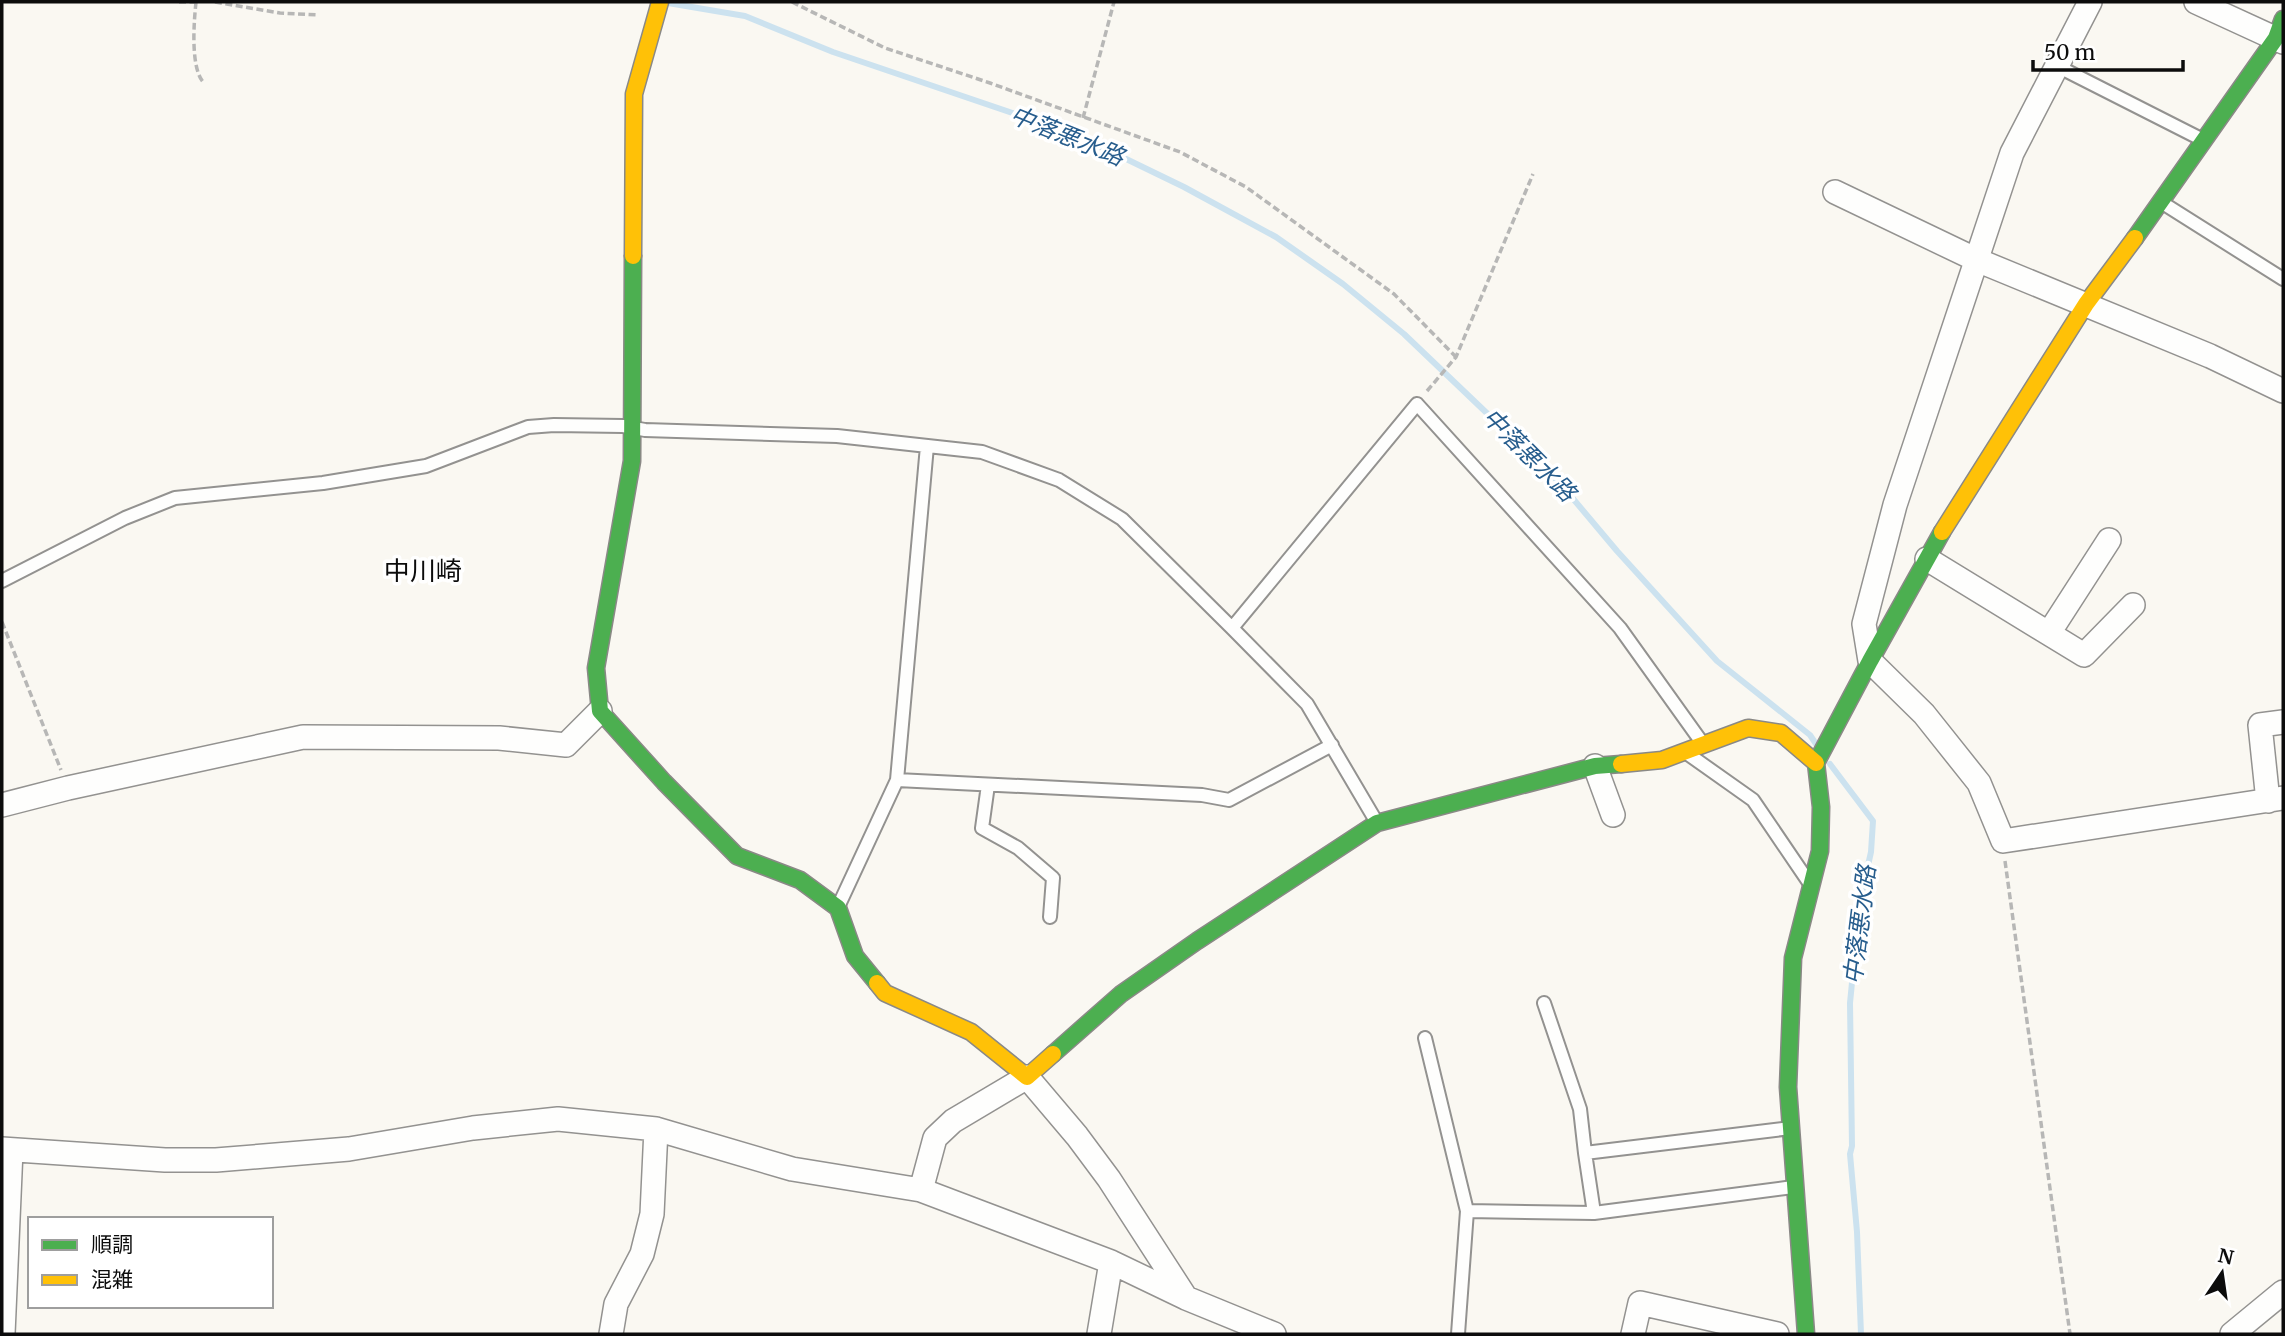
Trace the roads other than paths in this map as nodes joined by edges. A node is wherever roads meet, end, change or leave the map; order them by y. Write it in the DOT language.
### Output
graph roads {
  1 [pos="660,2"];
  2 [pos="2090,2"];
  3 [pos="2196,2"];
  4 [pos="2281,33"];
  5 [pos="2057,66"];
  6 [pos="2204,141"];
  7 [pos="1835,192"];
  8 [pos="2161,202"];
  9 [pos="1977,260"];
  10 [pos="2283,279"];
  11 [pos="2086,304"];
  12 [pos="2283,391"];
  13 [pos="634,427"];
  14 [pos="927,446"];
  15 [pos="2109,540"];
  16 [pos="1927,559"];
  17 [pos="2,581"];
  18 [pos="2133,605"];
  19 [pos="1233,628"];
  20 [pos="2049,633"];
  21 [pos="1870,661"];
  22 [pos="600,711"];
  23 [pos="2283,722"];
  24 [pos="1703,744"];
  25 [pos="1332,745"];
  26 [pos="1685,751"];
  27 [pos="1817,762"];
  28 [pos="1595,766"];
  29 [pos="897,780"];
  30 [pos="988,785"];
  31 [pos="2276,799"];
  32 [pos="2,805"];
  33 [pos="1613,815"];
  34 [pos="1377,823"];
  35 [pos="1811,886"];
  36 [pos="838,908"];
  37 [pos="1050,917"];
  38 [pos="1544,1003"];
  39 [pos="1425,1038"];
  40 [pos="1027,1077"];
  41 [pos="1791,1128"];
  42 [pos="656,1129"];
  43 [pos="6,1149"];
  44 [pos="1585,1153"];
  45 [pos="1795,1187"];
  46 [pos="921,1190"];
  47 [pos="1467,1211"];
  48 [pos="1594,1213"];
  49 [pos="1111,1262"];
  50 [pos="2283,1292"];
  51 [pos="1186,1298"];
  52 [pos="3,1334"];
  53 [pos="611,1334"];
  54 [pos="1099,1334"];
  55 [pos="1273,1334"];
  56 [pos="1458,1334"];
  57 [pos="1633,1334"];
  58 [pos="1777,1334"];
  59 [pos="1806,1334"];
  60 [pos="2232,1334"];
  1 -- 13 [label="street"];
  2 -- 5 [label="street"];
  3 -- 4 [label="street"];
  4 -- 6 [label="street"];
  5 -- 6 [label="lane"];
  5 -- 9 [label="street"];
  6 -- 8 [label="street"];
  7 -- 9 [label="street"];
  8 -- 10 [label="lane"];
  8 -- 11 [label="street"];
  9 -- 11 [label="street"];
  9 -- 21 [label="street"];
  11 -- 12 [label="street"];
  11 -- 16 [label="street"];
  13 -- 14 [label="lane"];
  13 -- 17 [label="lane"];
  13 -- 22 [label="street"];
  14 -- 19 [label="lane"];
  14 -- 29 [label="lane"];
  15 -- 20 [label="street"];
  16 -- 20 [label="street"];
  16 -- 21 [label="street"];
  18 -- 20 [label="street"];
  19 -- 24 [label="lane"];
  19 -- 25 [label="lane"];
  21 -- 27 [label="street"];
  21 -- 31 [label="street"];
  22 -- 32 [label="street"];
  22 -- 36 [label="street"];
  23 -- 31 [label="street"];
  24 -- 26 [label="street"];
  24 -- 27 [label="street"];
  25 -- 30 [label="lane"];
  25 -- 34 [label="lane"];
  26 -- 28 [label="street"];
  26 -- 35 [label="lane"];
  27 -- 35 [label="street"];
  28 -- 33 [label="street"];
  28 -- 34 [label="street"];
  29 -- 30 [label="lane"];
  29 -- 36 [label="lane"];
  30 -- 37 [label="lane"];
  34 -- 40 [label="street"];
  35 -- 41 [label="street"];
  36 -- 40 [label="street"];
  38 -- 44 [label="lane"];
  39 -- 47 [label="lane"];
  40 -- 46 [label="street"];
  40 -- 51 [label="street"];
  41 -- 44 [label="lane"];
  41 -- 45 [label="street"];
  42 -- 43 [label="street"];
  42 -- 46 [label="street"];
  42 -- 53 [label="street"];
  43 -- 52 [label="street"];
  44 -- 48 [label="lane"];
  45 -- 48 [label="lane"];
  45 -- 59 [label="street"];
  46 -- 49 [label="street"];
  47 -- 48 [label="lane"];
  47 -- 56 [label="lane"];
  49 -- 51 [label="street"];
  49 -- 54 [label="street"];
  50 -- 60 [label="street"];
  51 -- 55 [label="street"];
  57 -- 58 [label="street"];
}
